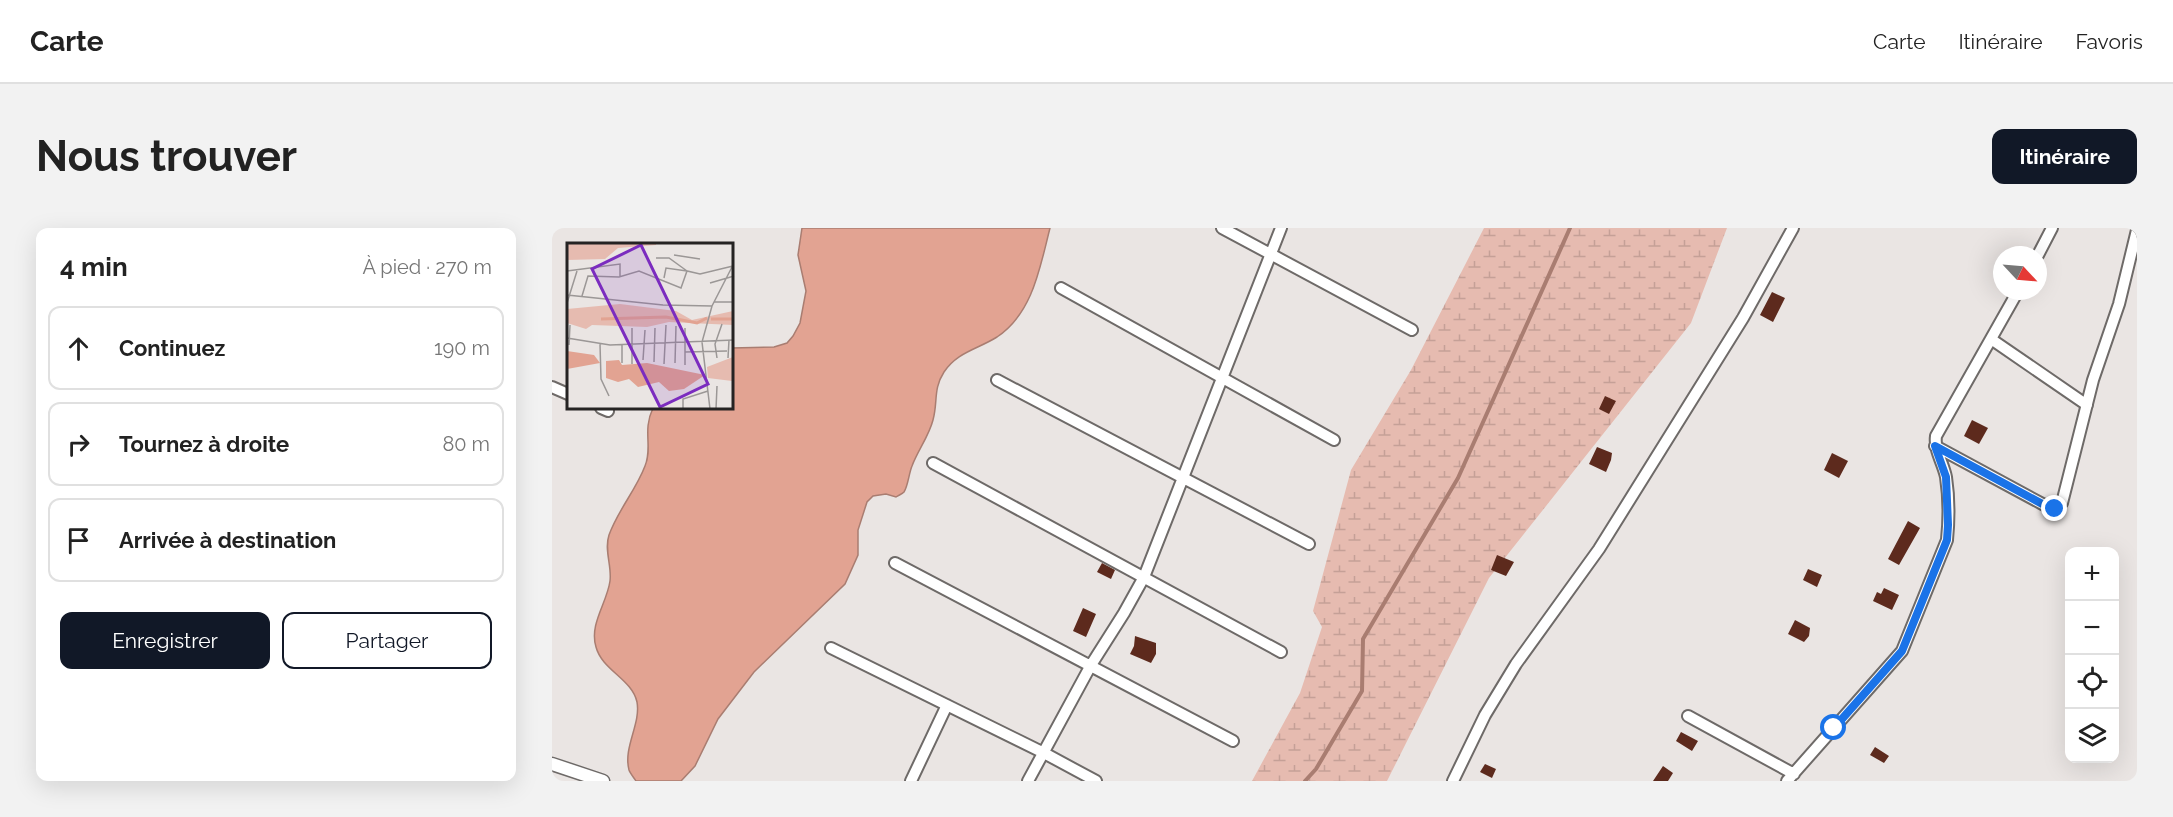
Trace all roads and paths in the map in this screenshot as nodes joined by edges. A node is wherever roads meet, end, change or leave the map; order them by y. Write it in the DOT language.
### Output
graph roads {
  1 [pos="1222,228"];
  2 [pos="1281,228"];
  3 [pos="1794,228"];
  4 [pos="2052,228"];
  5 [pos="2137,230"];
  6 [pos="2043,246"];
  7 [pos="1271,254"];
  8 [pos="1061,288"];
  9 [pos="2013,300"];
  10 [pos="1412,330"];
  11 [pos="1991,339"];
  12 [pos="1223,379"];
  13 [pos="997,380"];
  14 [pos="552,387"];
  15 [pos="567,394"];
  16 [pos="2087,405"];
  17 [pos="1334,440"];
  18 [pos="1935,446"];
  19 [pos="933,463"];
  20 [pos="1183,478"];
  21 [pos="1309,544"];
  22 [pos="895,563"];
  23 [pos="1144,577"];
  24 [pos="831,648"];
  25 [pos="1281,652"];
  26 [pos="1091,665"];
  27 [pos="947,705"];
  28 [pos="1688,716"];
  29 [pos="1233,741"];
  30 [pos="1044,753"];
  31 [pos="552,764"];
  32 [pos="1791,777"];
  33 [pos="603,781"];
  34 [pos="911,781"];
  35 [pos="1028,781"];
  36 [pos="1096,781"];
  37 [pos="1453,781"];
  1 -- 7 [label="street"];
  2 -- 7 [label="street"];
  3 -- 37 [label="street"];
  4 -- 6 [label="street"];
  5 -- 16 [label="street"];
  7 -- 10 [label="street"];
  7 -- 12 [label="street"];
  8 -- 12 [label="street"];
  9 -- 11 [label="street"];
  11 -- 16 [label="street"];
  11 -- 18 [label="street"];
  12 -- 17 [label="street"];
  12 -- 20 [label="street"];
  13 -- 20 [label="street"];
  14 -- 15 [label="street"];
  16 -- 18 [label="street"];
  18 -- 32 [label="street"];
  19 -- 23 [label="street"];
  20 -- 21 [label="street"];
  20 -- 23 [label="street"];
  22 -- 26 [label="street"];
  23 -- 25 [label="street"];
  23 -- 26 [label="street"];
  24 -- 27 [label="street"];
  26 -- 29 [label="street"];
  26 -- 30 [label="street"];
  27 -- 30 [label="street"];
  27 -- 34 [label="street"];
  28 -- 32 [label="street"];
  30 -- 35 [label="street"];
  30 -- 36 [label="street"];
  31 -- 33 [label="street"];
}
